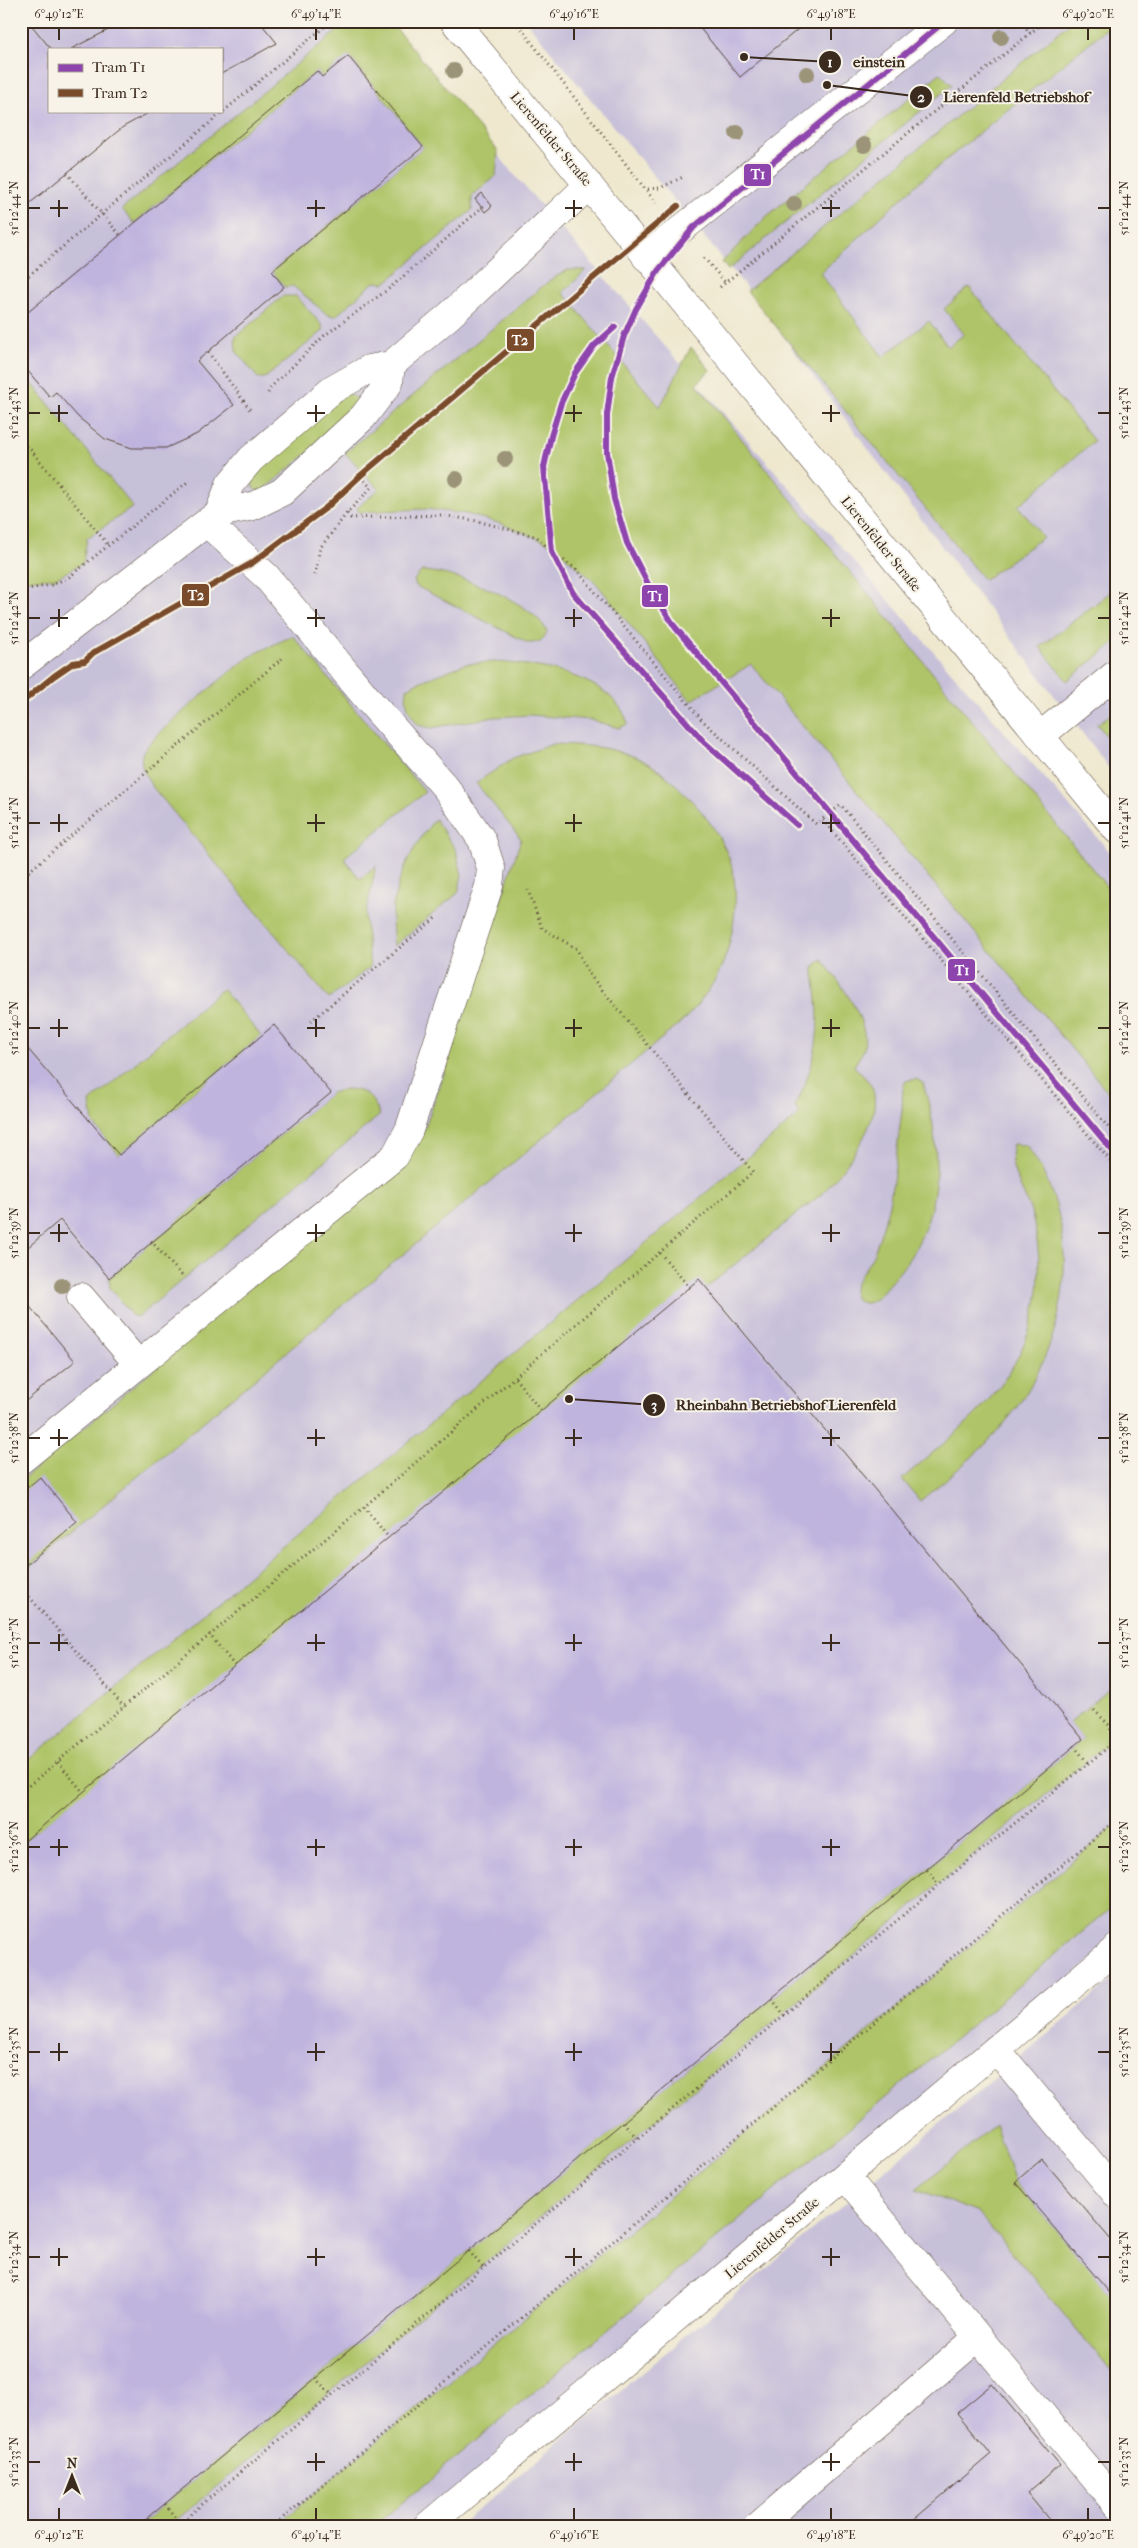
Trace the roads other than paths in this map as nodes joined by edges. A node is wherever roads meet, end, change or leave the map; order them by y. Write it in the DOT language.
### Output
graph roads {
  1 [pos="454,21"];
  2 [pos="944,21"];
  3 [pos="589,185"];
  4 [pos="646,256"];
  5 [pos="392,365"];
  6 [pos="213,518"];
  7 [pos="21,666"];
  8 [pos="1117,673"];
  9 [pos="1040,736"];
  10 [pos="1117,830"];
  11 [pos="81,1297"];
  12 [pos="138,1364"];
  13 [pos="21,1460"];
  14 [pos="1117,1948"];
  15 [pos="996,2049"];
  16 [pos="845,2176"];
  17 [pos="1117,2195"];
  18 [pos="978,2338"];
  19 [pos="1117,2506"];
  20 [pos="426,2527"];
  21 [pos="757,2527"];
  1 -- 3 [label="street, Lierenfelder Straße"];
  2 -- 4 [label="street"];
  3 -- 4 [label="street, Lierenfelder Straße"];
  3 -- 5 [label="street"];
  4 -- 9 [label="street, Lierenfelder Straße"];
  5 -- 6 [label="street"];
  5 -- 6 [label="street"];
  6 -- 7 [label="street"];
  6 -- 12 [label="street"];
  8 -- 9 [label="street"];
  9 -- 10 [label="street, Lierenfelder Straße"];
  11 -- 12 [label="street"];
  12 -- 13 [label="street"];
  14 -- 15 [label="street, Lierenfelder Straße"];
  15 -- 16 [label="street, Lierenfelder Straße"];
  15 -- 17 [label="street"];
  16 -- 18 [label="street"];
  16 -- 20 [label="street, Lierenfelder Straße"];
  18 -- 19 [label="street"];
  18 -- 21 [label="street"];
}
